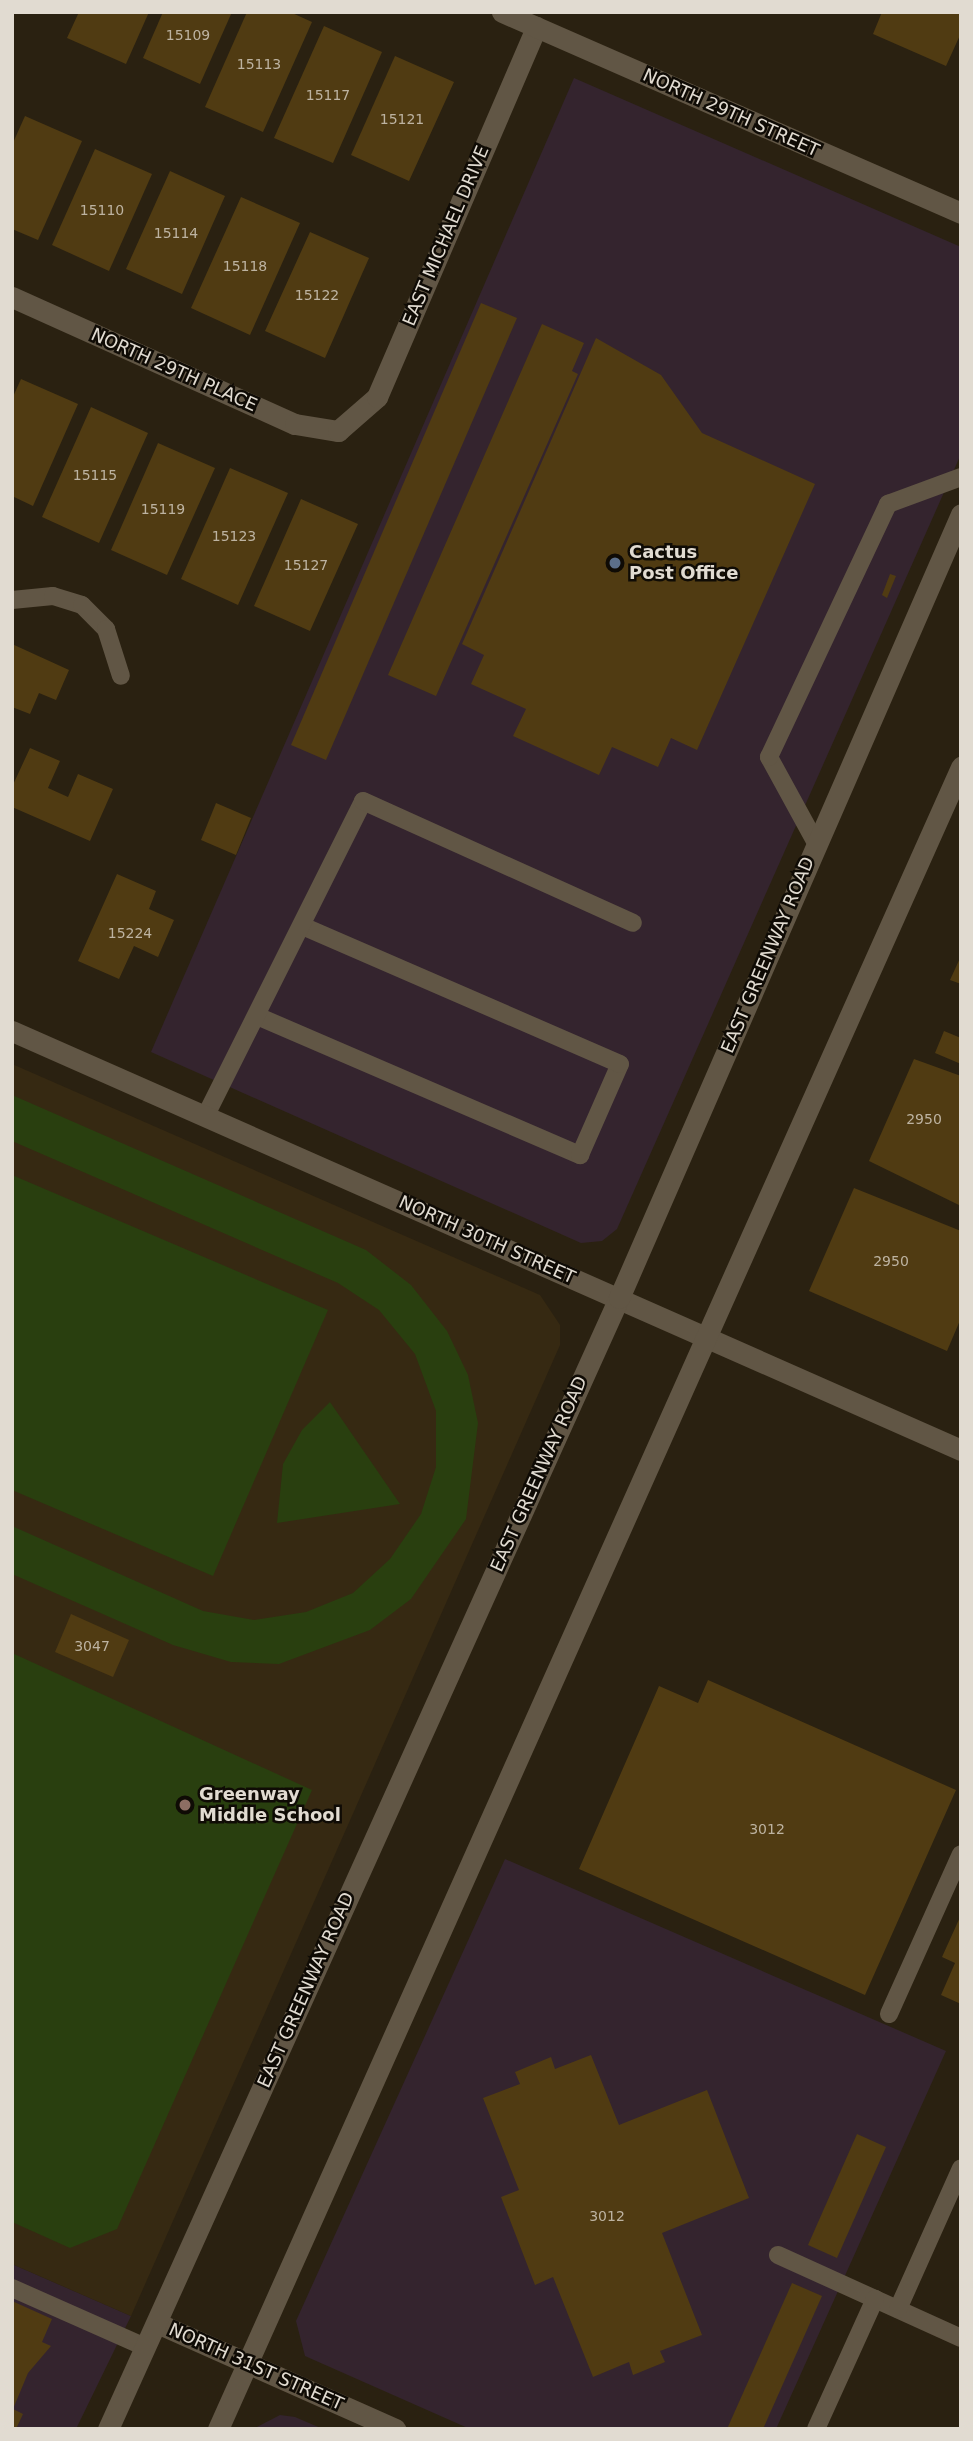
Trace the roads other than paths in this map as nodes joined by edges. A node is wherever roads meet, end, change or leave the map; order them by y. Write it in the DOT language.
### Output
graph roads {
  1 [pos="502,12"];
  2 [pos="536,27"];
  3 [pos="961,213"];
  4 [pos="12,297"];
  5 [pos="338,431"];
  6 [pos="961,477"];
  7 [pos="961,514"];
  8 [pos="12,600"];
  9 [pos="121,676"];
  10 [pos="961,767"];
  11 [pos="816,843"];
  12 [pos="633,923"];
  13 [pos="302,926"];
  14 [pos="257,1016"];
  15 [pos="12,1031"];
  16 [pos="205,1117"];
  17 [pos="619,1298"];
  18 [pos="706,1337"];
  19 [pos="961,1450"];
  20 [pos="961,1854"];
  21 [pos="890,2014"];
  22 [pos="961,2168"];
  23 [pos="778,2255"];
  24 [pos="12,2288"];
  25 [pos="875,2299"];
  26 [pos="898,2309"];
  27 [pos="156,2323"];
  28 [pos="961,2338"];
  29 [pos="145,2347"];
  30 [pos="247,2364"];
  31 [pos="108,2429"];
  32 [pos="218,2429"];
  33 [pos="395,2429"];
  34 [pos="816,2429"];
  1 -- 2 [label="main road, NORTH 29TH STREET"];
  2 -- 3 [label="main road, NORTH 29TH STREET"];
  2 -- 5 [label="main road, EAST MICHAEL DRIVE"];
  4 -- 5 [label="main road, NORTH 29TH PLACE"];
  6 -- 11 [label="lane"];
  7 -- 11 [label="main road, EAST GREENWAY ROAD"];
  8 -- 9 [label="lane"];
  10 -- 18 [label="main road"];
  11 -- 17 [label="main road, EAST GREENWAY ROAD"];
  12 -- 13 [label="lane"];
  13 -- 14 [label="lane"];
  13 -- 14 [label="lane"];
  14 -- 16 [label="lane"];
  15 -- 16 [label="main road, NORTH 30TH STREET"];
  16 -- 17 [label="main road, NORTH 30TH STREET"];
  17 -- 18 [label="main road, NORTH 30TH STREET"];
  17 -- 27 [label="main road, EAST GREENWAY ROAD"];
  18 -- 19 [label="main road, NORTH 30TH STREET"];
  18 -- 30 [label="main road"];
  20 -- 21 [label="lane"];
  22 -- 26 [label="lane"];
  23 -- 25 [label="lane"];
  24 -- 29 [label="lane"];
  25 -- 26 [label="lane"];
  25 -- 34 [label="lane"];
  26 -- 28 [label="lane"];
  27 -- 29 [label="main road, EAST GREENWAY ROAD"];
  27 -- 30 [label="main road, NORTH 31ST STREET"];
  29 -- 31 [label="main road, EAST GREENWAY ROAD"];
  30 -- 32 [label="main road"];
  30 -- 33 [label="main road, NORTH 31ST STREET"];
}
